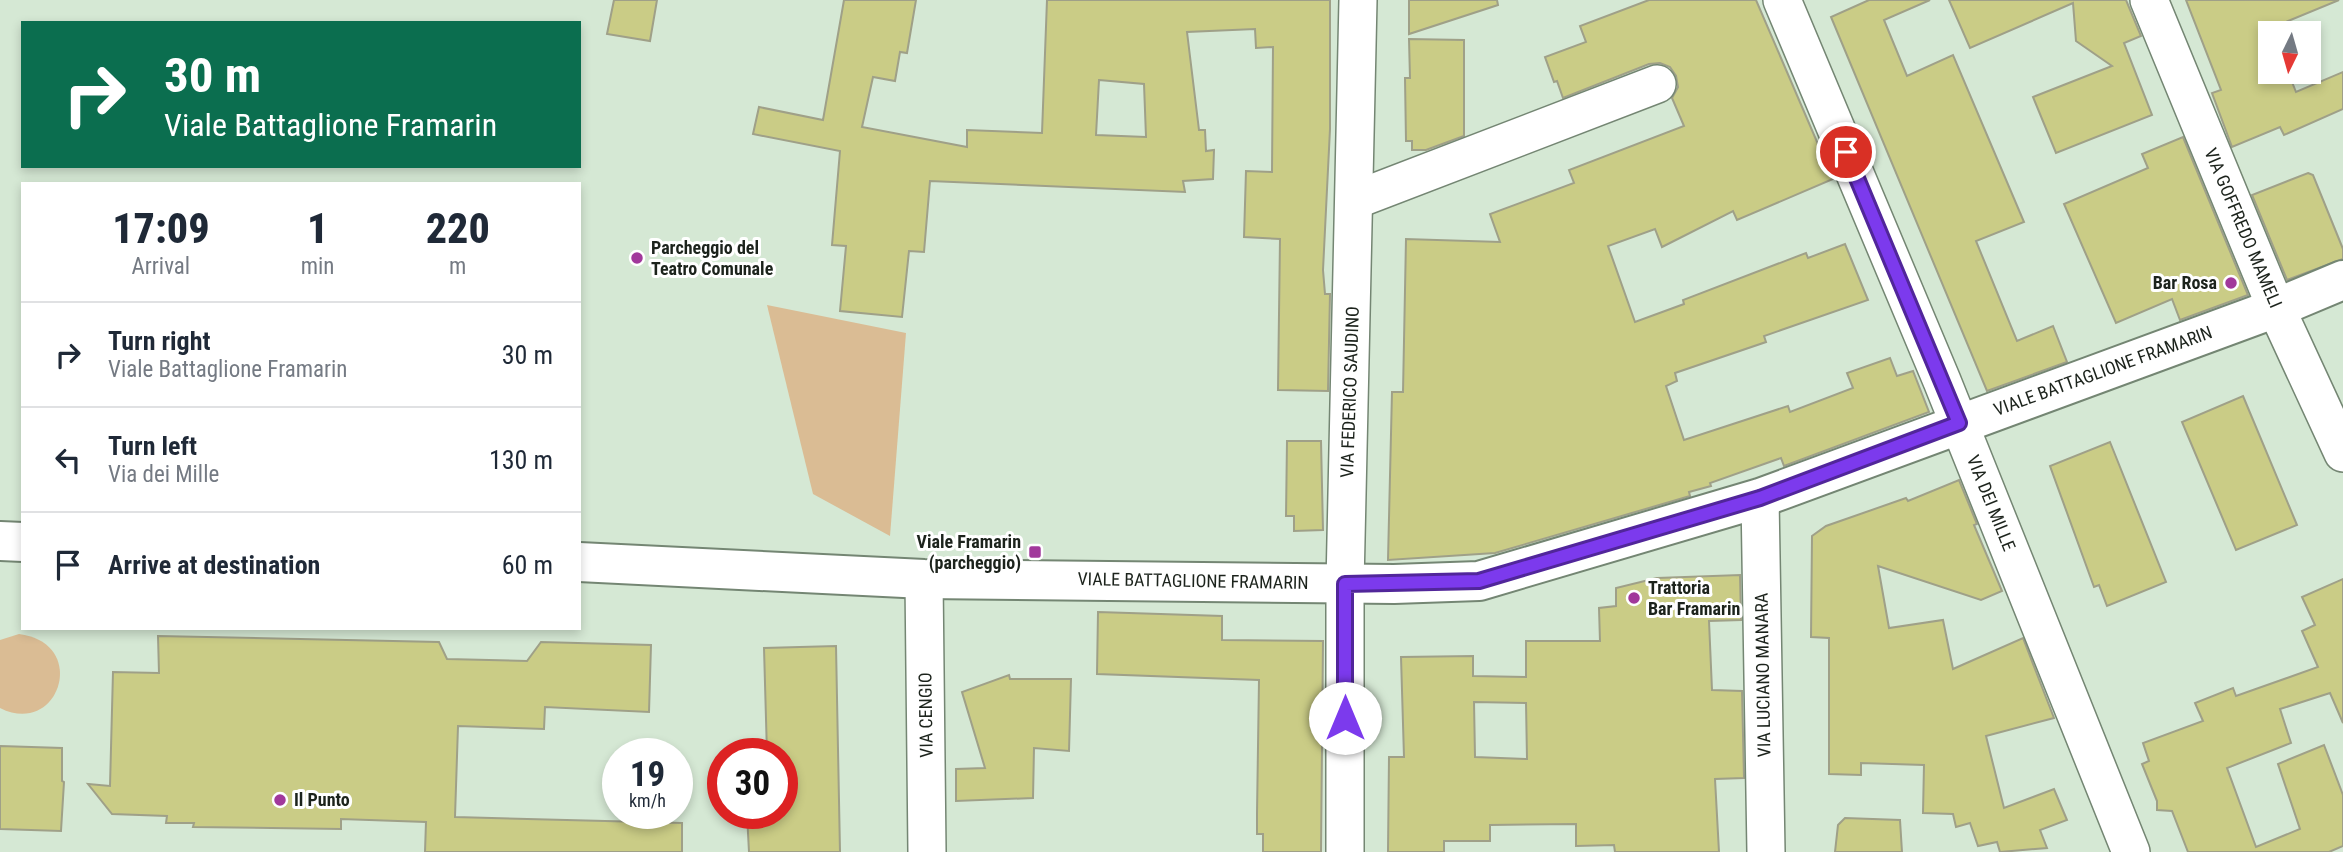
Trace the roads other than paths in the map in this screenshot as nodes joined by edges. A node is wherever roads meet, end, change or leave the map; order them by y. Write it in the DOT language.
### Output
graph roads {
  1 [pos="1359,0"];
  2 [pos="1782,0"];
  3 [pos="2149,0"];
  4 [pos="1657,84"];
  5 [pos="1355,200"];
  6 [pos="2343,280"];
  7 [pos="2276,308"];
  8 [pos="1959,423"];
  9 [pos="2343,453"];
  10 [pos="1760,498"];
  11 [pos="0,541"];
  12 [pos="21,542"];
  13 [pos="581,562"];
  14 [pos="924,579"];
  15 [pos="1345,584"];
  16 [pos="928,852"];
  17 [pos="1345,852"];
  18 [pos="1766,852"];
  19 [pos="2131,852"];
  1 -- 5 [label="street, VIA FEDERICO SAUDINO"];
  2 -- 8 [label="street, VIA DEI MILLE"];
  3 -- 7 [label="street, VIA GOFFREDO MAMELI"];
  4 -- 5 [label="street"];
  5 -- 15 [label="street, VIA FEDERICO SAUDINO"];
  6 -- 7 [label="street, VIALE BATTAGLIONE FRAMARIN"];
  7 -- 8 [label="street, VIALE BATTAGLIONE FRAMARIN"];
  7 -- 9 [label="street, VIA GOFFREDO MAMELI"];
  8 -- 10 [label="street, VIALE BATTAGLIONE FRAMARIN"];
  8 -- 19 [label="street, VIA DEI MILLE"];
  10 -- 15 [label="street, VIALE BATTAGLIONE FRAMARIN"];
  10 -- 18 [label="street, VIA LUCIANO MANARA"];
  11 -- 12 [label="street"];
  13 -- 14 [label="street, VIALE BATTAGLIONE FRAMARIN"];
  14 -- 15 [label="street, VIALE BATTAGLIONE FRAMARIN"];
  14 -- 16 [label="street, VIA CENGIO"];
  15 -- 17 [label="street, VIA FEDERICO SAUDINO"];
}
